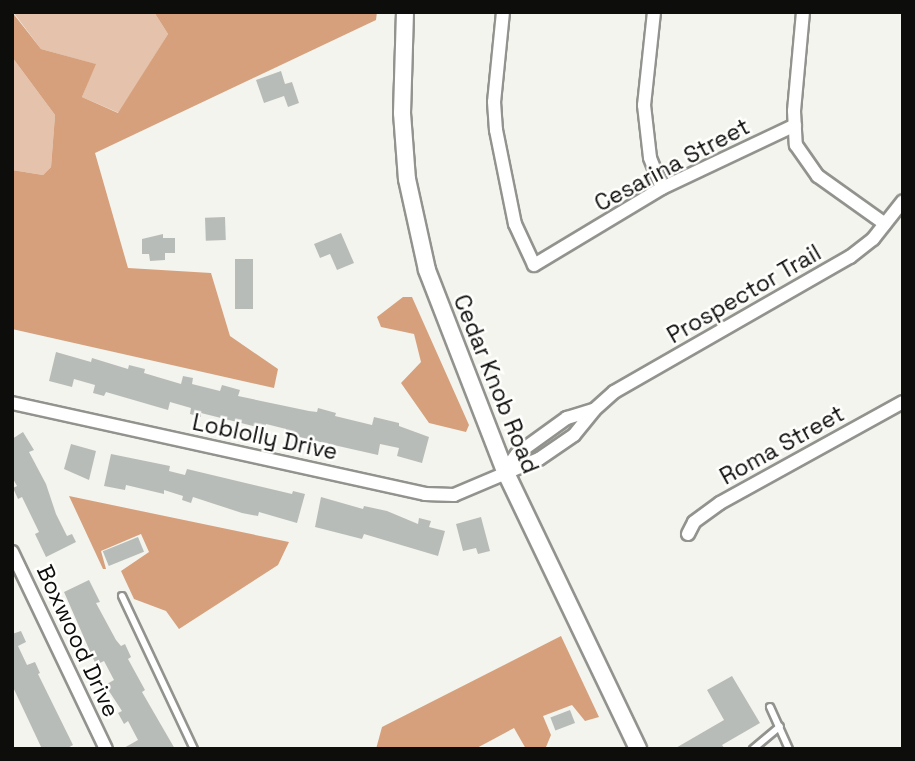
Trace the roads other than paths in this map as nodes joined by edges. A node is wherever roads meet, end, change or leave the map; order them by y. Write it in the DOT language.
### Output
graph roads {
  1 [pos="405,12"];
  2 [pos="503,12"];
  3 [pos="654,12"];
  4 [pos="803,12"];
  5 [pos="794,125"];
  6 [pos="662,188"];
  7 [pos="903,201"];
  8 [pos="885,224"];
  9 [pos="903,402"];
  10 [pos="12,403"];
  11 [pos="505,471"];
  12 [pos="688,534"];
  13 [pos="12,552"];
  14 [pos="122,596"];
  15 [pos="770,707"];
  16 [pos="780,726"];
  17 [pos="755,748"];
  18 [pos="106,749"];
  19 [pos="194,749"];
  20 [pos="638,749"];
  21 [pos="789,749"];
  1 -- 11 [label="street, Cedar Knob Road"];
  2 -- 6 [label="street, Cesarina Street"];
  3 -- 6 [label="street"];
  4 -- 5 [label="street"];
  5 -- 6 [label="street, Cesarina Street"];
  5 -- 8 [label="street"];
  7 -- 8 [label="street, Prospector Trail"];
  8 -- 11 [label="street, Prospector Trail"];
  9 -- 12 [label="street, Roma Street"];
  10 -- 11 [label="street, Loblolly Drive"];
  11 -- 20 [label="street, Cedar Knob Road"];
  13 -- 18 [label="street, Boxwood Drive"];
  14 -- 19 [label="lane"];
  15 -- 16 [label="lane"];
  16 -- 17 [label="lane"];
  16 -- 21 [label="lane"];
}
